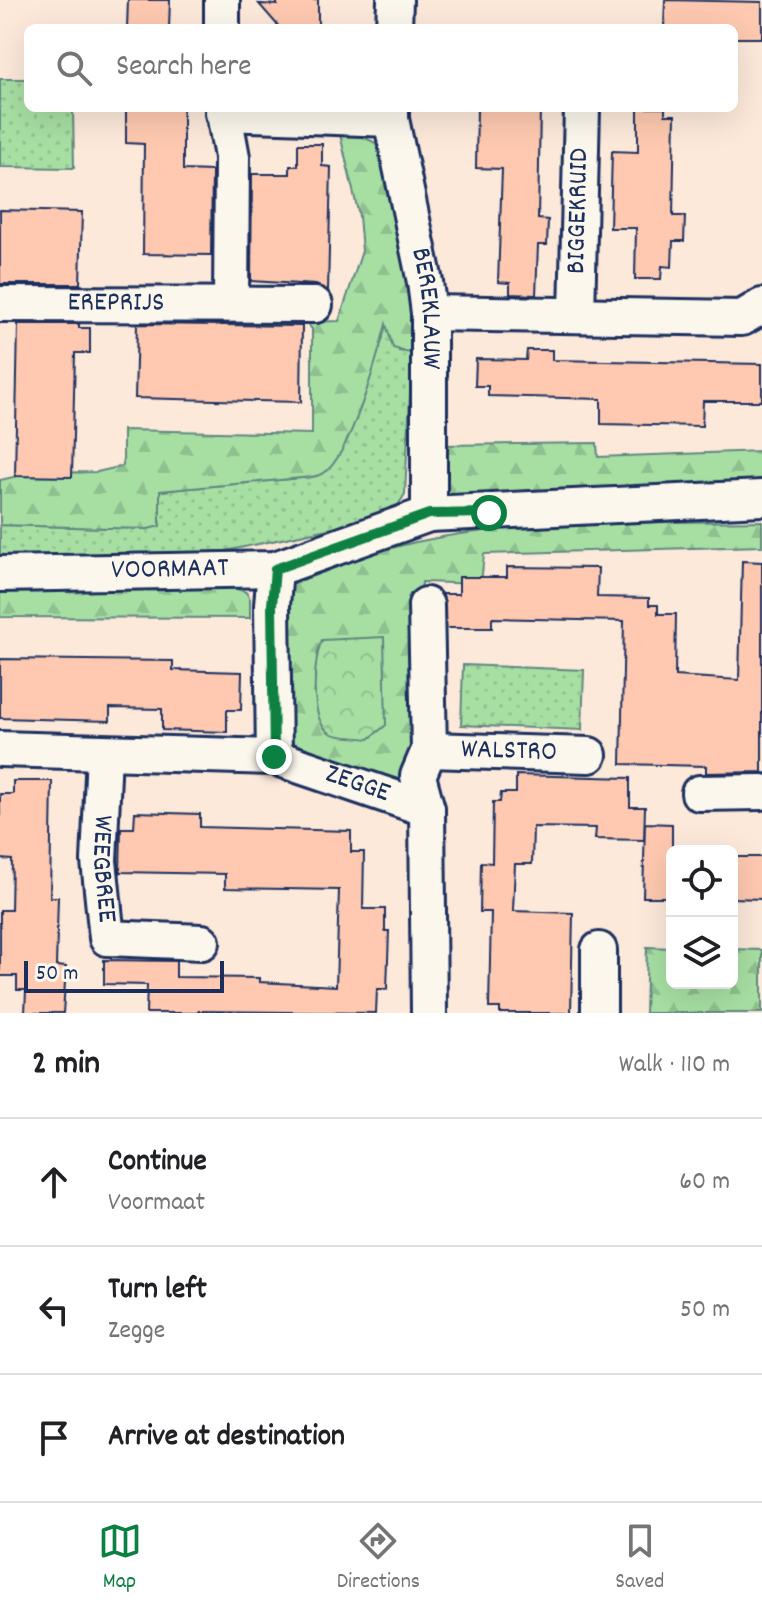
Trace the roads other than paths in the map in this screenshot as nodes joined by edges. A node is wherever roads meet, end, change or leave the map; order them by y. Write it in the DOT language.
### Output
graph roads {
  1 [pos="222,0"];
  2 [pos="395,0"];
  3 [pos="222,24"];
  4 [pos="394,24"];
  5 [pos="223,112"];
  6 [pos="281,112"];
  7 [pos="582,112"];
  8 [pos="356,113"];
  9 [pos="391,113"];
  10 [pos="0,304"];
  11 [pos="231,304"];
  12 [pos="315,305"];
  13 [pos="762,306"];
  14 [pos="429,313"];
  15 [pos="577,315"];
  16 [pos="762,498"];
  17 [pos="429,514"];
  18 [pos="275,569"];
  19 [pos="0,574"];
  20 [pos="426,605"];
  21 [pos="0,749"];
  22 [pos="429,750"];
  23 [pos="104,753"];
  24 [pos="589,755"];
  25 [pos="274,757"];
  26 [pos="762,792"];
  27 [pos="699,793"];
  28 [pos="427,809"];
  29 [pos="202,942"];
  30 [pos="599,950"];
  31 [pos="429,1013"];
  32 [pos="599,1013"];
  1 -- 3 [label="street"];
  2 -- 4 [label="street"];
  5 -- 11 [label="street"];
  6 -- 8 [label="street"];
  7 -- 15 [label="street, BIGGEKRUID"];
  8 -- 9 [label="street"];
  9 -- 14 [label="street, BEREKLAUW"];
  10 -- 11 [label="street, EREPRIJS"];
  11 -- 12 [label="street, EREPRIJS"];
  13 -- 15 [label="street, BIGGEKRUID"];
  14 -- 15 [label="street, BIGGEKRUID"];
  14 -- 17 [label="street, BEREKLAUW"];
  16 -- 17 [label="street, VOORMAAT"];
  17 -- 18 [label="street, VOORMAAT"];
  18 -- 19 [label="street, VOORMAAT"];
  18 -- 25 [label="street"];
  20 -- 22 [label="street, WALSTRO"];
  21 -- 23 [label="street"];
  22 -- 24 [label="street, WALSTRO"];
  22 -- 28 [label="street, WALSTRO"];
  23 -- 25 [label="street"];
  23 -- 29 [label="street, WEEGBREE"];
  25 -- 28 [label="street, ZEGGE"];
  26 -- 27 [label="street"];
  28 -- 31 [label="street, ZEGGE"];
  30 -- 32 [label="street"];
}
